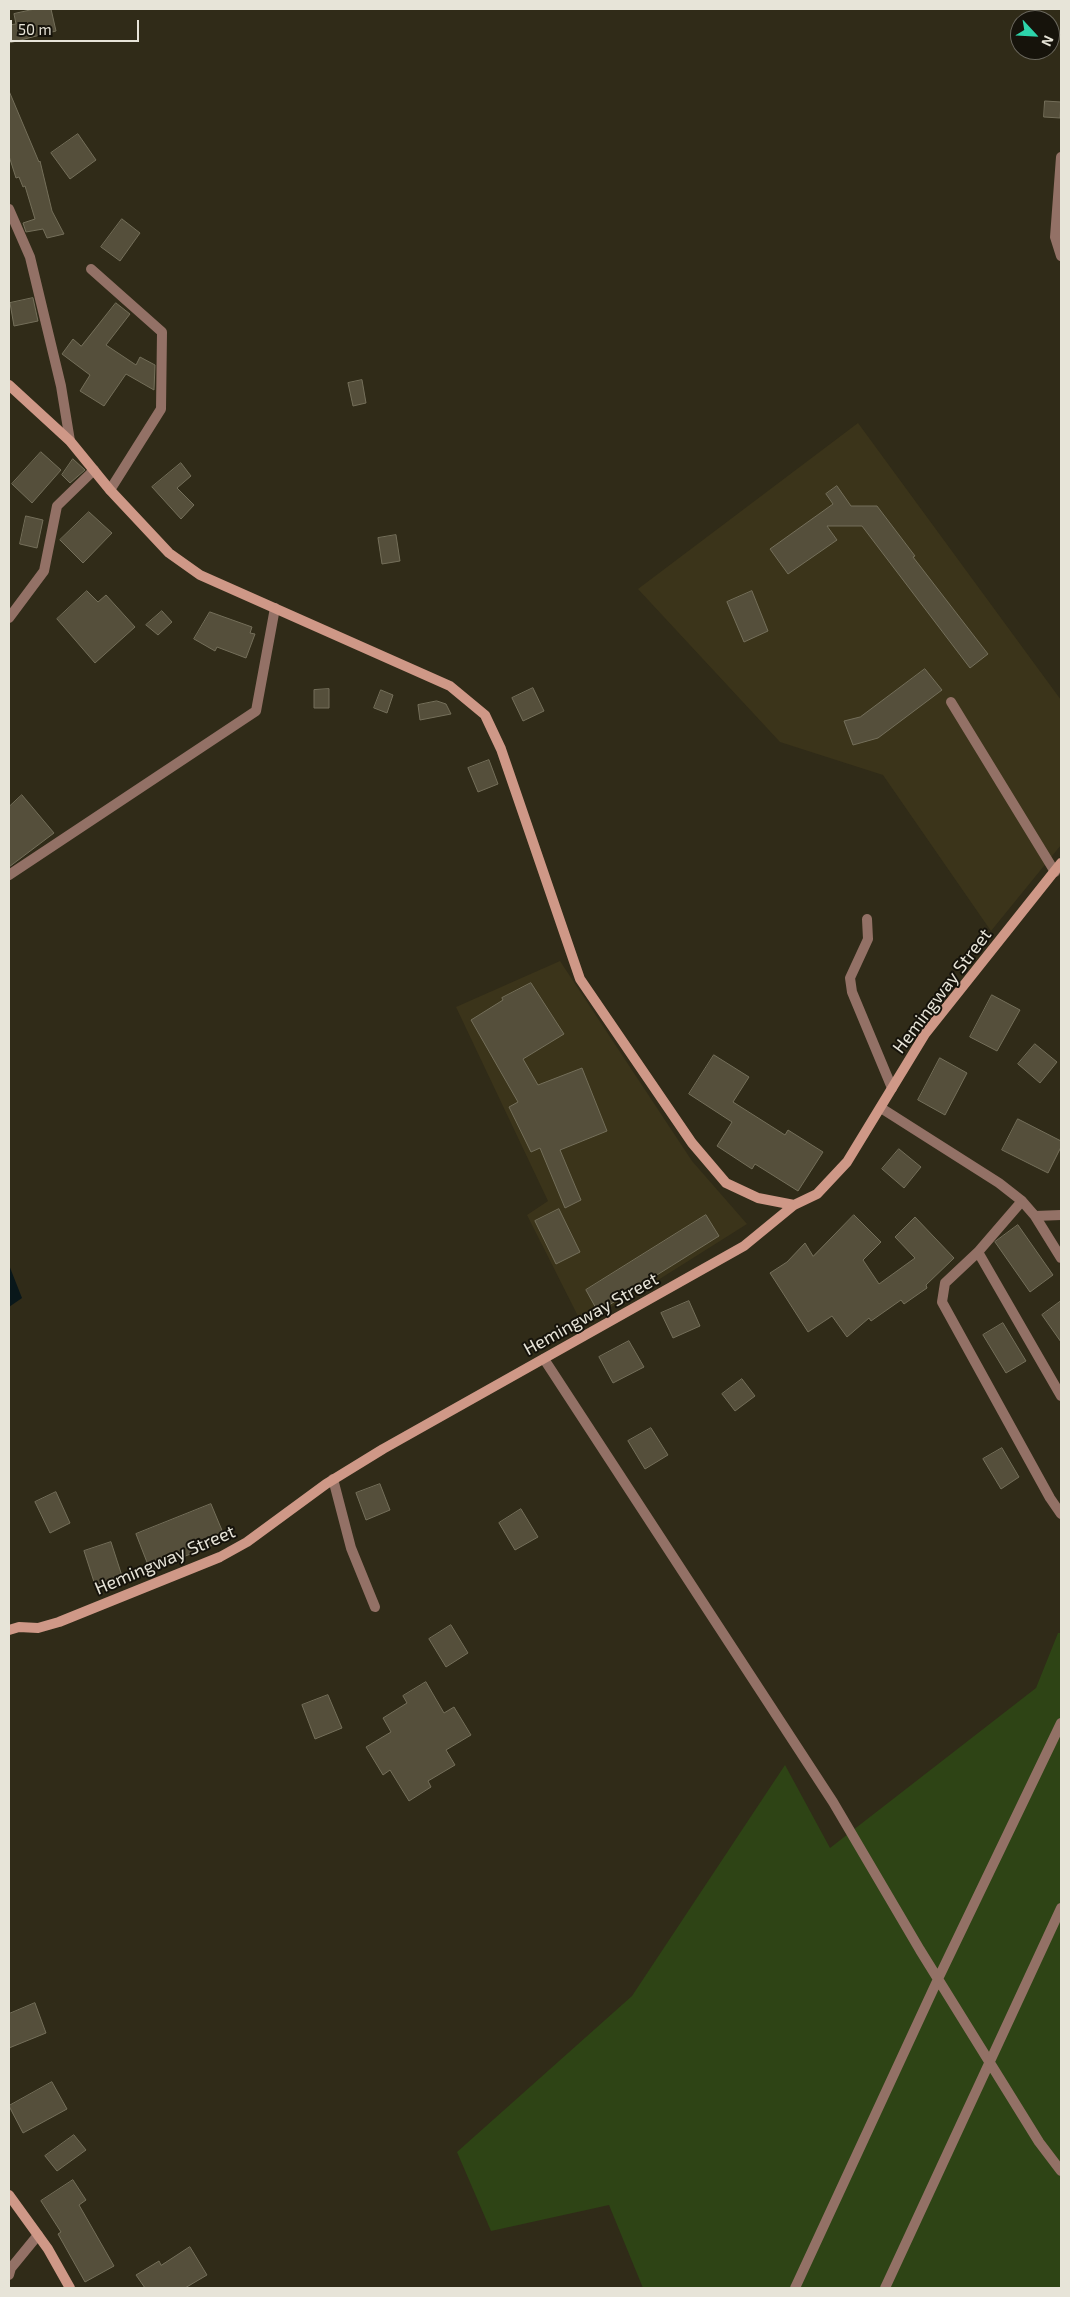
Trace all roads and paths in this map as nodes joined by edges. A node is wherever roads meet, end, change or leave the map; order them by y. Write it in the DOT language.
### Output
graph roads {
  1 [pos="1061,157"];
  2 [pos="9,209"];
  3 [pos="1061,256"];
  4 [pos="91,269"];
  5 [pos="9,385"];
  6 [pos="70,441"];
  7 [pos="94,470"];
  8 [pos="110,490"];
  9 [pos="275,608"];
  10 [pos="9,618"];
  11 [pos="951,702"];
  12 [pos="1058,868"];
  13 [pos="9,875"];
  14 [pos="868,919"];
  15 [pos="892,1088"];
  16 [pos="881,1108"];
  17 [pos="1022,1201"];
  18 [pos="794,1205"];
  19 [pos="1061,1215"];
  20 [pos="1035,1216"];
  21 [pos="978,1252"];
  22 [pos="1061,1258"];
  23 [pos="544,1359"];
  24 [pos="1061,1396"];
  25 [pos="333,1480"];
  26 [pos="1061,1514"];
  27 [pos="375,1608"];
  28 [pos="9,1630"];
  29 [pos="1061,1723"];
  30 [pos="1061,1908"];
  31 [pos="938,1979"];
  32 [pos="989,2061"];
  33 [pos="1061,2171"];
  34 [pos="9,2195"];
  35 [pos="38,2235"];
  36 [pos="9,2275"];
  37 [pos="70,2288"];
  38 [pos="795,2288"];
  39 [pos="886,2288"];
  1 -- 3 [label="street"];
  2 -- 6 [label="street"];
  4 -- 8 [label="street"];
  5 -- 6 [label="main road"];
  6 -- 7 [label="main road"];
  7 -- 8 [label="main road"];
  7 -- 10 [label="street"];
  8 -- 9 [label="main road"];
  9 -- 13 [label="street"];
  9 -- 18 [label="main road"];
  11 -- 12 [label="street"];
  12 -- 15 [label="main road, Hemingway Street"];
  14 -- 15 [label="street"];
  15 -- 16 [label="main road, Hemingway Street"];
  16 -- 17 [label="street"];
  16 -- 18 [label="main road, Hemingway Street"];
  17 -- 20 [label="street"];
  17 -- 21 [label="street"];
  18 -- 23 [label="main road, Hemingway Street"];
  19 -- 20 [label="street"];
  20 -- 22 [label="street"];
  21 -- 24 [label="street"];
  21 -- 26 [label="street"];
  23 -- 25 [label="main road, Hemingway Street"];
  23 -- 31 [label="street"];
  25 -- 27 [label="street"];
  25 -- 28 [label="main road, Hemingway Street"];
  29 -- 31 [label="street"];
  30 -- 32 [label="street"];
  31 -- 32 [label="street"];
  31 -- 38 [label="street"];
  32 -- 33 [label="street"];
  32 -- 39 [label="street"];
  34 -- 35 [label="main road"];
  35 -- 36 [label="street"];
  35 -- 37 [label="main road"];
}
